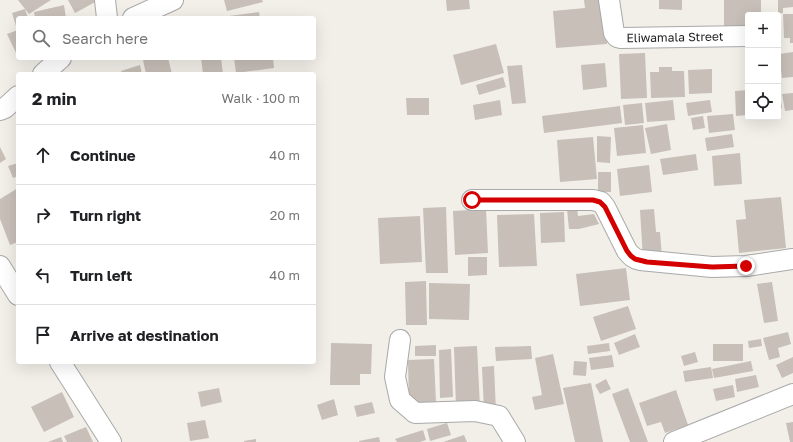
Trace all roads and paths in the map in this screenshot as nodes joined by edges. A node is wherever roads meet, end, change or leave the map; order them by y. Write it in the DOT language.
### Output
graph roads {
  1 [pos="105,0"];
  2 [pos="173,0"];
  3 [pos="609,0"];
  4 [pos="107,16"];
  5 [pos="137,16"];
  6 [pos="745,36"];
  7 [pos="59,60"];
  8 [pos="45,72"];
  9 [pos="472,200"];
  10 [pos="793,259"];
  11 [pos="0,266"];
  12 [pos="16,292"];
  13 [pos="400,340"];
  14 [pos="61,364"];
  15 [pos="793,394"];
  16 [pos="111,442"];
  17 [pos="515,442"];
  18 [pos="674,442"];
  1 -- 4 [label="street"];
  2 -- 5 [label="street"];
  3 -- 6 [label="street, Eliwamala Street"];
  7 -- 8 [label="street"];
  9 -- 10 [label="street"];
  11 -- 12 [label="street"];
  13 -- 17 [label="street"];
  14 -- 16 [label="street"];
  15 -- 18 [label="street"];
}
